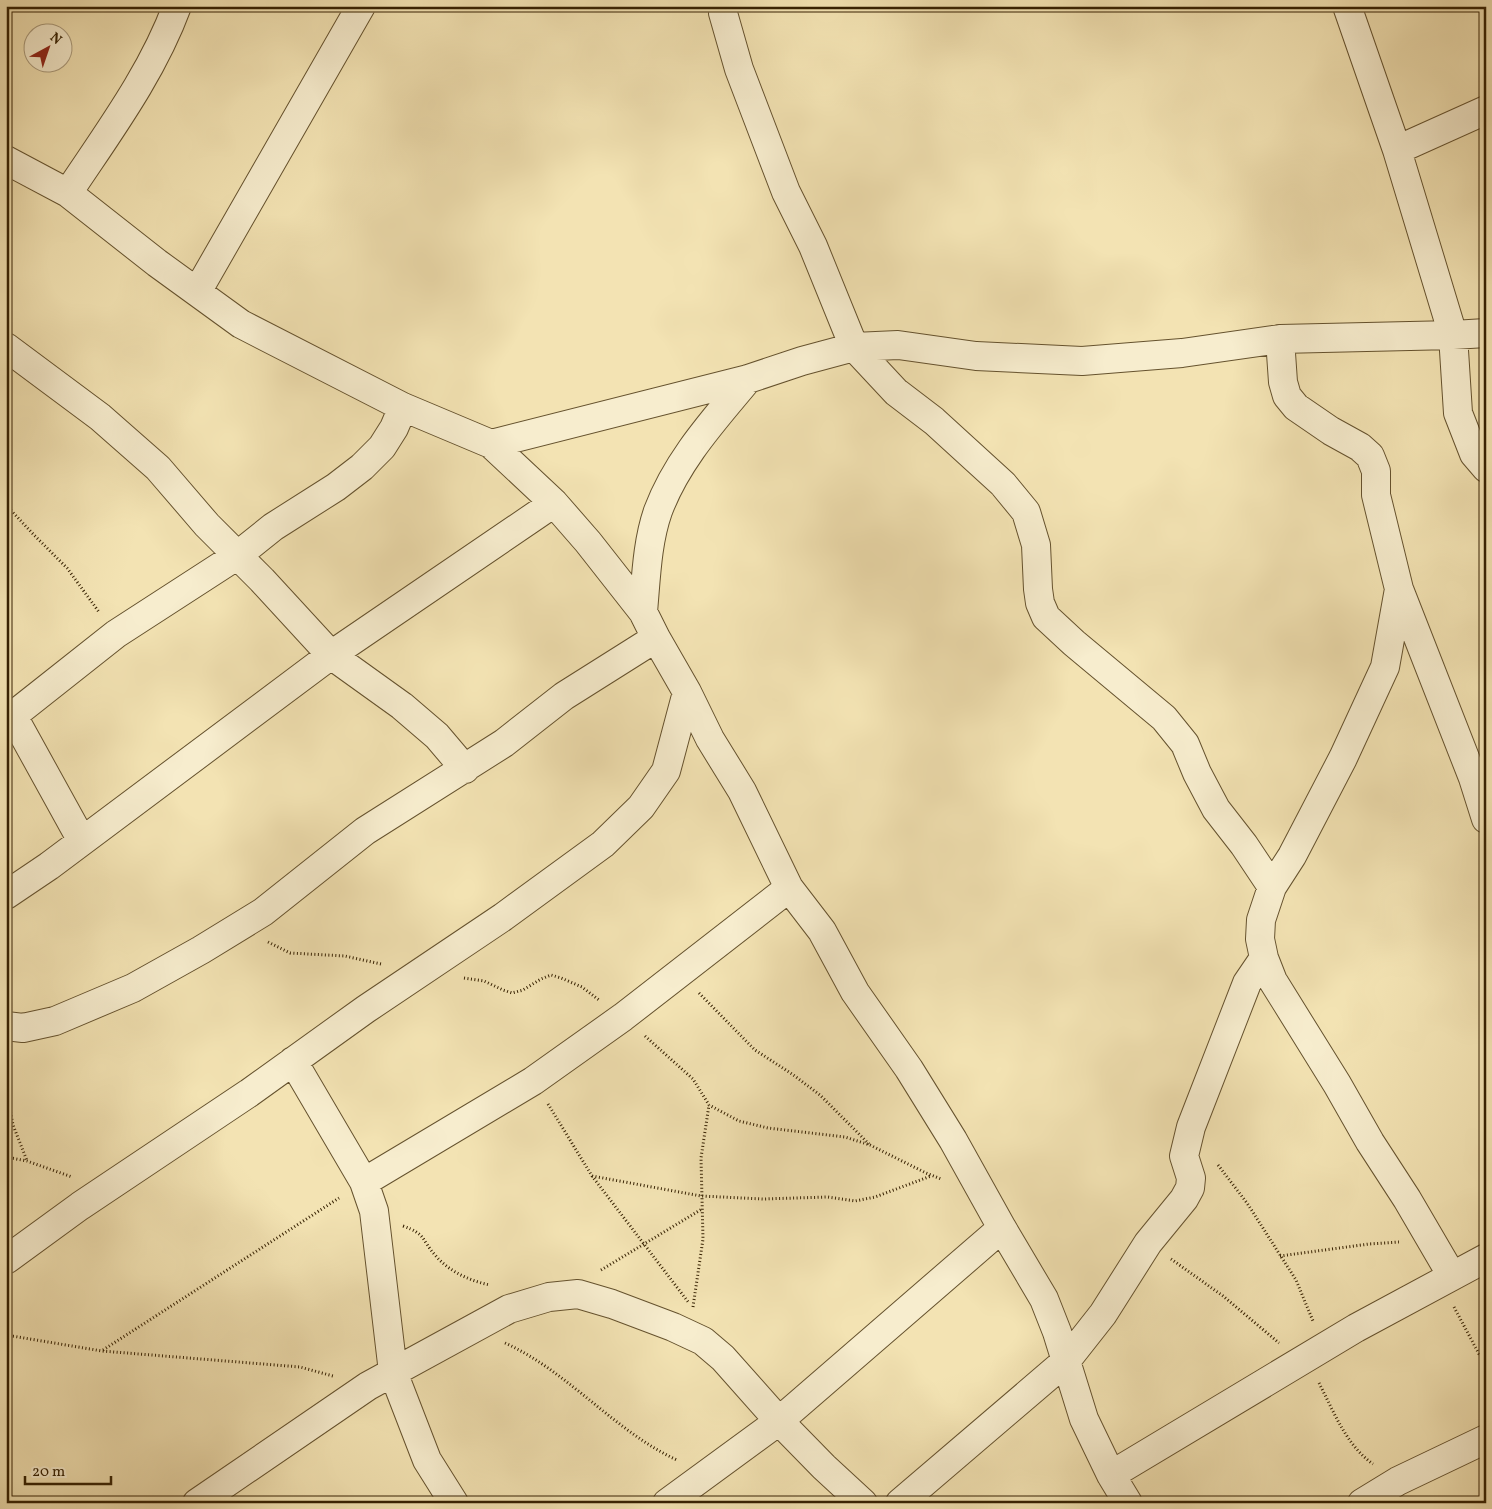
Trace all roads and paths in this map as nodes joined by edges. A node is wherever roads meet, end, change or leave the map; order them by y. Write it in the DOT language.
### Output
graph roads {
  1 [pos="177,6"];
  2 [pos="361,6"];
  3 [pos="1347,6"];
  4 [pos="723,13"];
  5 [pos="1486,110"];
  6 [pos="1397,150"];
  7 [pos="6,160"];
  8 [pos="68,194"];
  9 [pos="197,292"];
  10 [pos="1486,333"];
  11 [pos="1454,335"];
  12 [pos="1280,339"];
  13 [pos="6,347"];
  14 [pos="854,347"];
  15 [pos="748,379"];
  16 [pos="403,407"];
  17 [pos="491,444"];
  18 [pos="1486,468"];
  19 [pos="554,503"];
  20 [pos="6,505"];
  21 [pos="238,555"];
  22 [pos="1400,589"];
  23 [pos="643,612"];
  24 [pos="116,634"];
  25 [pos="656,638"];
  26 [pos="331,654"];
  27 [pos="687,692"];
  28 [pos="10,719"];
  29 [pos="465,769"];
  30 [pos="1486,819"];
  31 [pos="82,841"];
  32 [pos="1272,887"];
  33 [pos="789,888"];
  34 [pos="6,895"];
  35 [pos="246,923"];
  36 [pos="1264,958"];
  37 [pos="420,972"];
  38 [pos="680,973"];
  39 [pos="623,1017"];
  40 [pos="6,1026"];
  41 [pos="293,1061"];
  42 [pos="533,1081"];
  43 [pos="6,1088"];
  44 [pos="709,1105"];
  45 [pos="1191,1127"];
  46 [pos="870,1145"];
  47 [pos="6,1157"];
  48 [pos="27,1161"];
  49 [pos="932,1175"];
  50 [pos="592,1176"];
  51 [pos="364,1182"];
  52 [pos="980,1188"];
  53 [pos="105,1189"];
  54 [pos="701,1196"];
  55 [pos="702,1209"];
  56 [pos="374,1212"];
  57 [pos="1002,1228"];
  58 [pos="1431,1240"];
  59 [pos="1148,1243"];
  60 [pos="643,1244"];
  61 [pos="1280,1256"];
  62 [pos="1486,1258"];
  63 [pos="6,1260"];
  64 [pos="597,1273"];
  65 [pos="1446,1279"];
  66 [pos="494,1286"];
  67 [pos="693,1307"];
  68 [pos="473,1329"];
  69 [pos="6,1335"];
  70 [pos="703,1341"];
  71 [pos="102,1351"];
  72 [pos="1311,1355"];
  73 [pos="1066,1361"];
  74 [pos="1486,1361"];
  75 [pos="392,1372"];
  76 [pos="368,1386"];
  77 [pos="779,1421"];
  78 [pos="1486,1440"];
  79 [pos="721,1463"];
  80 [pos="1111,1475"];
  81 [pos="1398,1481"];
  82 [pos="196,1503"];
  83 [pos="454,1503"];
  84 [pos="667,1503"];
  85 [pos="863,1503"];
  86 [pos="900,1503"];
  87 [pos="1128,1503"];
  88 [pos="1362,1503"];
  1 -- 8 [label="street"];
  2 -- 9 [label="street"];
  3 -- 6 [label="street"];
  4 -- 14 [label="street"];
  5 -- 6 [label="street"];
  6 -- 11 [label="street"];
  7 -- 8 [label="street"];
  8 -- 9 [label="street"];
  9 -- 16 [label="street"];
  10 -- 11 [label="street"];
  11 -- 12 [label="street"];
  11 -- 18 [label="street"];
  12 -- 14 [label="street"];
  12 -- 22 [label="street"];
  13 -- 21 [label="street"];
  14 -- 15 [label="street"];
  14 -- 32 [label="street"];
  15 -- 17 [label="street"];
  15 -- 23 [label="street"];
  16 -- 17 [label="street"];
  16 -- 21 [label="street"];
  17 -- 19 [label="street"];
  19 -- 23 [label="street"];
  19 -- 26 [label="street"];
  20 -- 24 [label="path"];
  21 -- 24 [label="street"];
  21 -- 26 [label="street"];
  22 -- 30 [label="street"];
  22 -- 32 [label="street"];
  23 -- 25 [label="street"];
  24 -- 28 [label="street"];
  25 -- 27 [label="street"];
  25 -- 29 [label="street"];
  26 -- 29 [label="street"];
  26 -- 31 [label="street"];
  27 -- 33 [label="street"];
  27 -- 37 [label="street"];
  28 -- 31 [label="street"];
  29 -- 35 [label="street"];
  31 -- 34 [label="street"];
  32 -- 36 [label="street"];
  33 -- 38 [label="street"];
  33 -- 52 [label="street"];
  35 -- 37 [label="path"];
  35 -- 40 [label="street"];
  36 -- 45 [label="street"];
  36 -- 58 [label="street"];
  37 -- 39 [label="path"];
  37 -- 41 [label="street"];
  38 -- 39 [label="street"];
  38 -- 46 [label="path"];
  39 -- 42 [label="street"];
  39 -- 44 [label="path"];
  41 -- 51 [label="street"];
  41 -- 53 [label="street"];
  42 -- 50 [label="path"];
  42 -- 51 [label="street"];
  43 -- 48 [label="path"];
  44 -- 46 [label="path"];
  44 -- 54 [label="path"];
  45 -- 59 [label="street"];
  45 -- 61 [label="path"];
  46 -- 49 [label="path"];
  47 -- 48 [label="path"];
  48 -- 53 [label="path"];
  49 -- 52 [label="path"];
  49 -- 54 [label="path"];
  50 -- 54 [label="path"];
  50 -- 60 [label="path"];
  51 -- 56 [label="street"];
  51 -- 71 [label="path"];
  52 -- 57 [label="street"];
  53 -- 63 [label="street"];
  54 -- 55 [label="path"];
  55 -- 60 [label="path"];
  55 -- 67 [label="path"];
  56 -- 66 [label="path"];
  56 -- 75 [label="street"];
  57 -- 73 [label="street"];
  57 -- 77 [label="street"];
  58 -- 61 [label="path"];
  58 -- 65 [label="street"];
  59 -- 72 [label="path"];
  59 -- 73 [label="street"];
  60 -- 64 [label="path"];
  60 -- 67 [label="path"];
  61 -- 72 [label="path"];
  62 -- 65 [label="street"];
  65 -- 72 [label="street"];
  65 -- 74 [label="path"];
  67 -- 70 [label="path"];
  68 -- 70 [label="street"];
  68 -- 75 [label="street"];
  68 -- 79 [label="path"];
  69 -- 71 [label="path"];
  70 -- 77 [label="street"];
  71 -- 76 [label="path"];
  72 -- 80 [label="street"];
  72 -- 81 [label="path"];
  73 -- 80 [label="street"];
  73 -- 86 [label="street"];
  75 -- 76 [label="street"];
  75 -- 83 [label="street"];
  76 -- 82 [label="street"];
  77 -- 79 [label="street"];
  77 -- 85 [label="street"];
  78 -- 81 [label="street"];
  79 -- 84 [label="street"];
  80 -- 87 [label="street"];
  81 -- 88 [label="street"];
}
